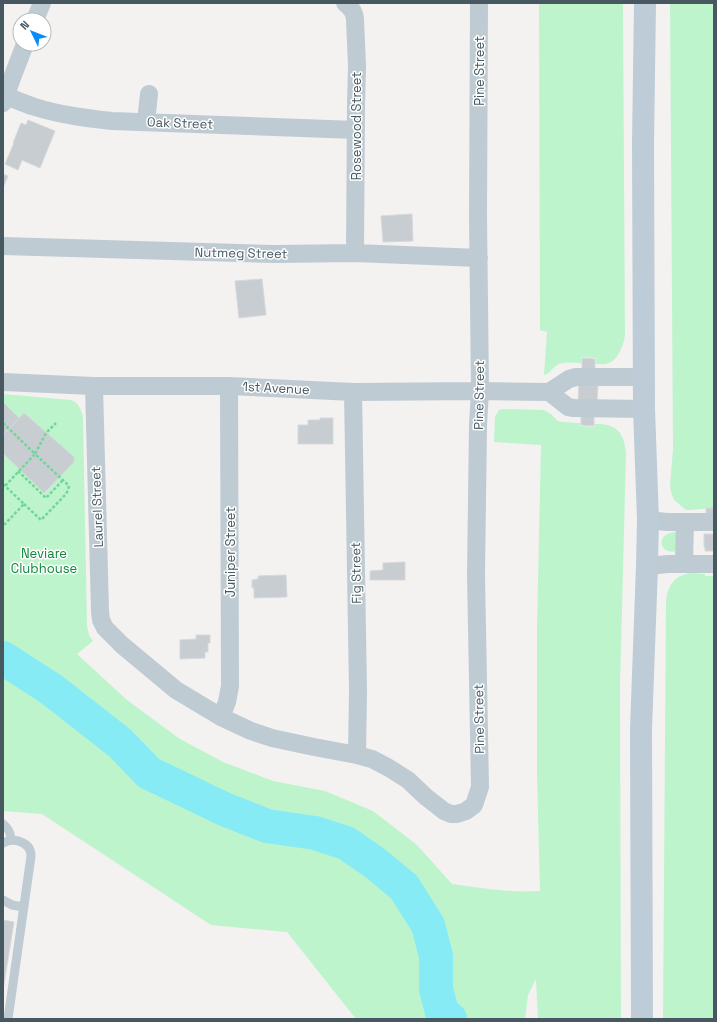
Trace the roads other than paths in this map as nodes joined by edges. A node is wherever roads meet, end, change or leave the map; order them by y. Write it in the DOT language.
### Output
graph roads {
  1 [pos="346,3"];
  2 [pos="479,3"];
  3 [pos="645,3"];
  4 [pos="22,52"];
  5 [pos="149,94"];
  6 [pos="4,100"];
  7 [pos="146,122"];
  8 [pos="356,130"];
  9 [pos="3,246"];
  10 [pos="355,253"];
  11 [pos="479,258"];
  12 [pos="644,377"];
  13 [pos="3,382"];
  14 [pos="94,386"];
  15 [pos="228,386"];
  16 [pos="480,391"];
  17 [pos="353,392"];
  18 [pos="549,392"];
  19 [pos="644,409"];
  20 [pos="648,520"];
  21 [pos="685,522"];
  22 [pos="714,522"];
  23 [pos="684,563"];
  24 [pos="714,564"];
  25 [pos="647,566"];
  26 [pos="221,717"];
  27 [pos="358,755"];
  28 [pos="3,824"];
  29 [pos="7,842"];
  30 [pos="3,900"];
  31 [pos="24,907"];
  32 [pos="8,1019"];
  33 [pos="642,1019"];
  1 -- 8 [label="street, Rosewood Street"];
  2 -- 11 [label="street, Pine Street"];
  3 -- 12 [label="street"];
  4 -- 6 [label="street"];
  5 -- 7 [label="street"];
  6 -- 7 [label="street, Oak Street"];
  7 -- 8 [label="street, Oak Street"];
  8 -- 10 [label="street, Rosewood Street"];
  9 -- 10 [label="street, Nutmeg Street"];
  10 -- 11 [label="street, Nutmeg Street"];
  11 -- 16 [label="street, Pine Street"];
  12 -- 18 [label="street"];
  12 -- 19 [label="street"];
  13 -- 14 [label="street, 1st Avenue"];
  14 -- 15 [label="street, 1st Avenue"];
  14 -- 26 [label="street, Laurel Street"];
  15 -- 17 [label="street, 1st Avenue"];
  15 -- 26 [label="street, Juniper Street"];
  16 -- 17 [label="street, 1st Avenue"];
  16 -- 18 [label="street, 1st Avenue"];
  16 -- 27 [label="street, Pine Street"];
  17 -- 27 [label="street, Fig Street"];
  18 -- 19 [label="street"];
  19 -- 20 [label="street"];
  20 -- 21 [label="street"];
  20 -- 25 [label="street"];
  21 -- 22 [label="street"];
  21 -- 23 [label="street"];
  23 -- 24 [label="street"];
  23 -- 25 [label="street"];
  25 -- 33 [label="street"];
  26 -- 27 [label="street"];
  28 -- 29 [label="lane"];
  29 -- 31 [label="lane"];
  30 -- 31 [label="lane"];
  31 -- 32 [label="lane"];
}
